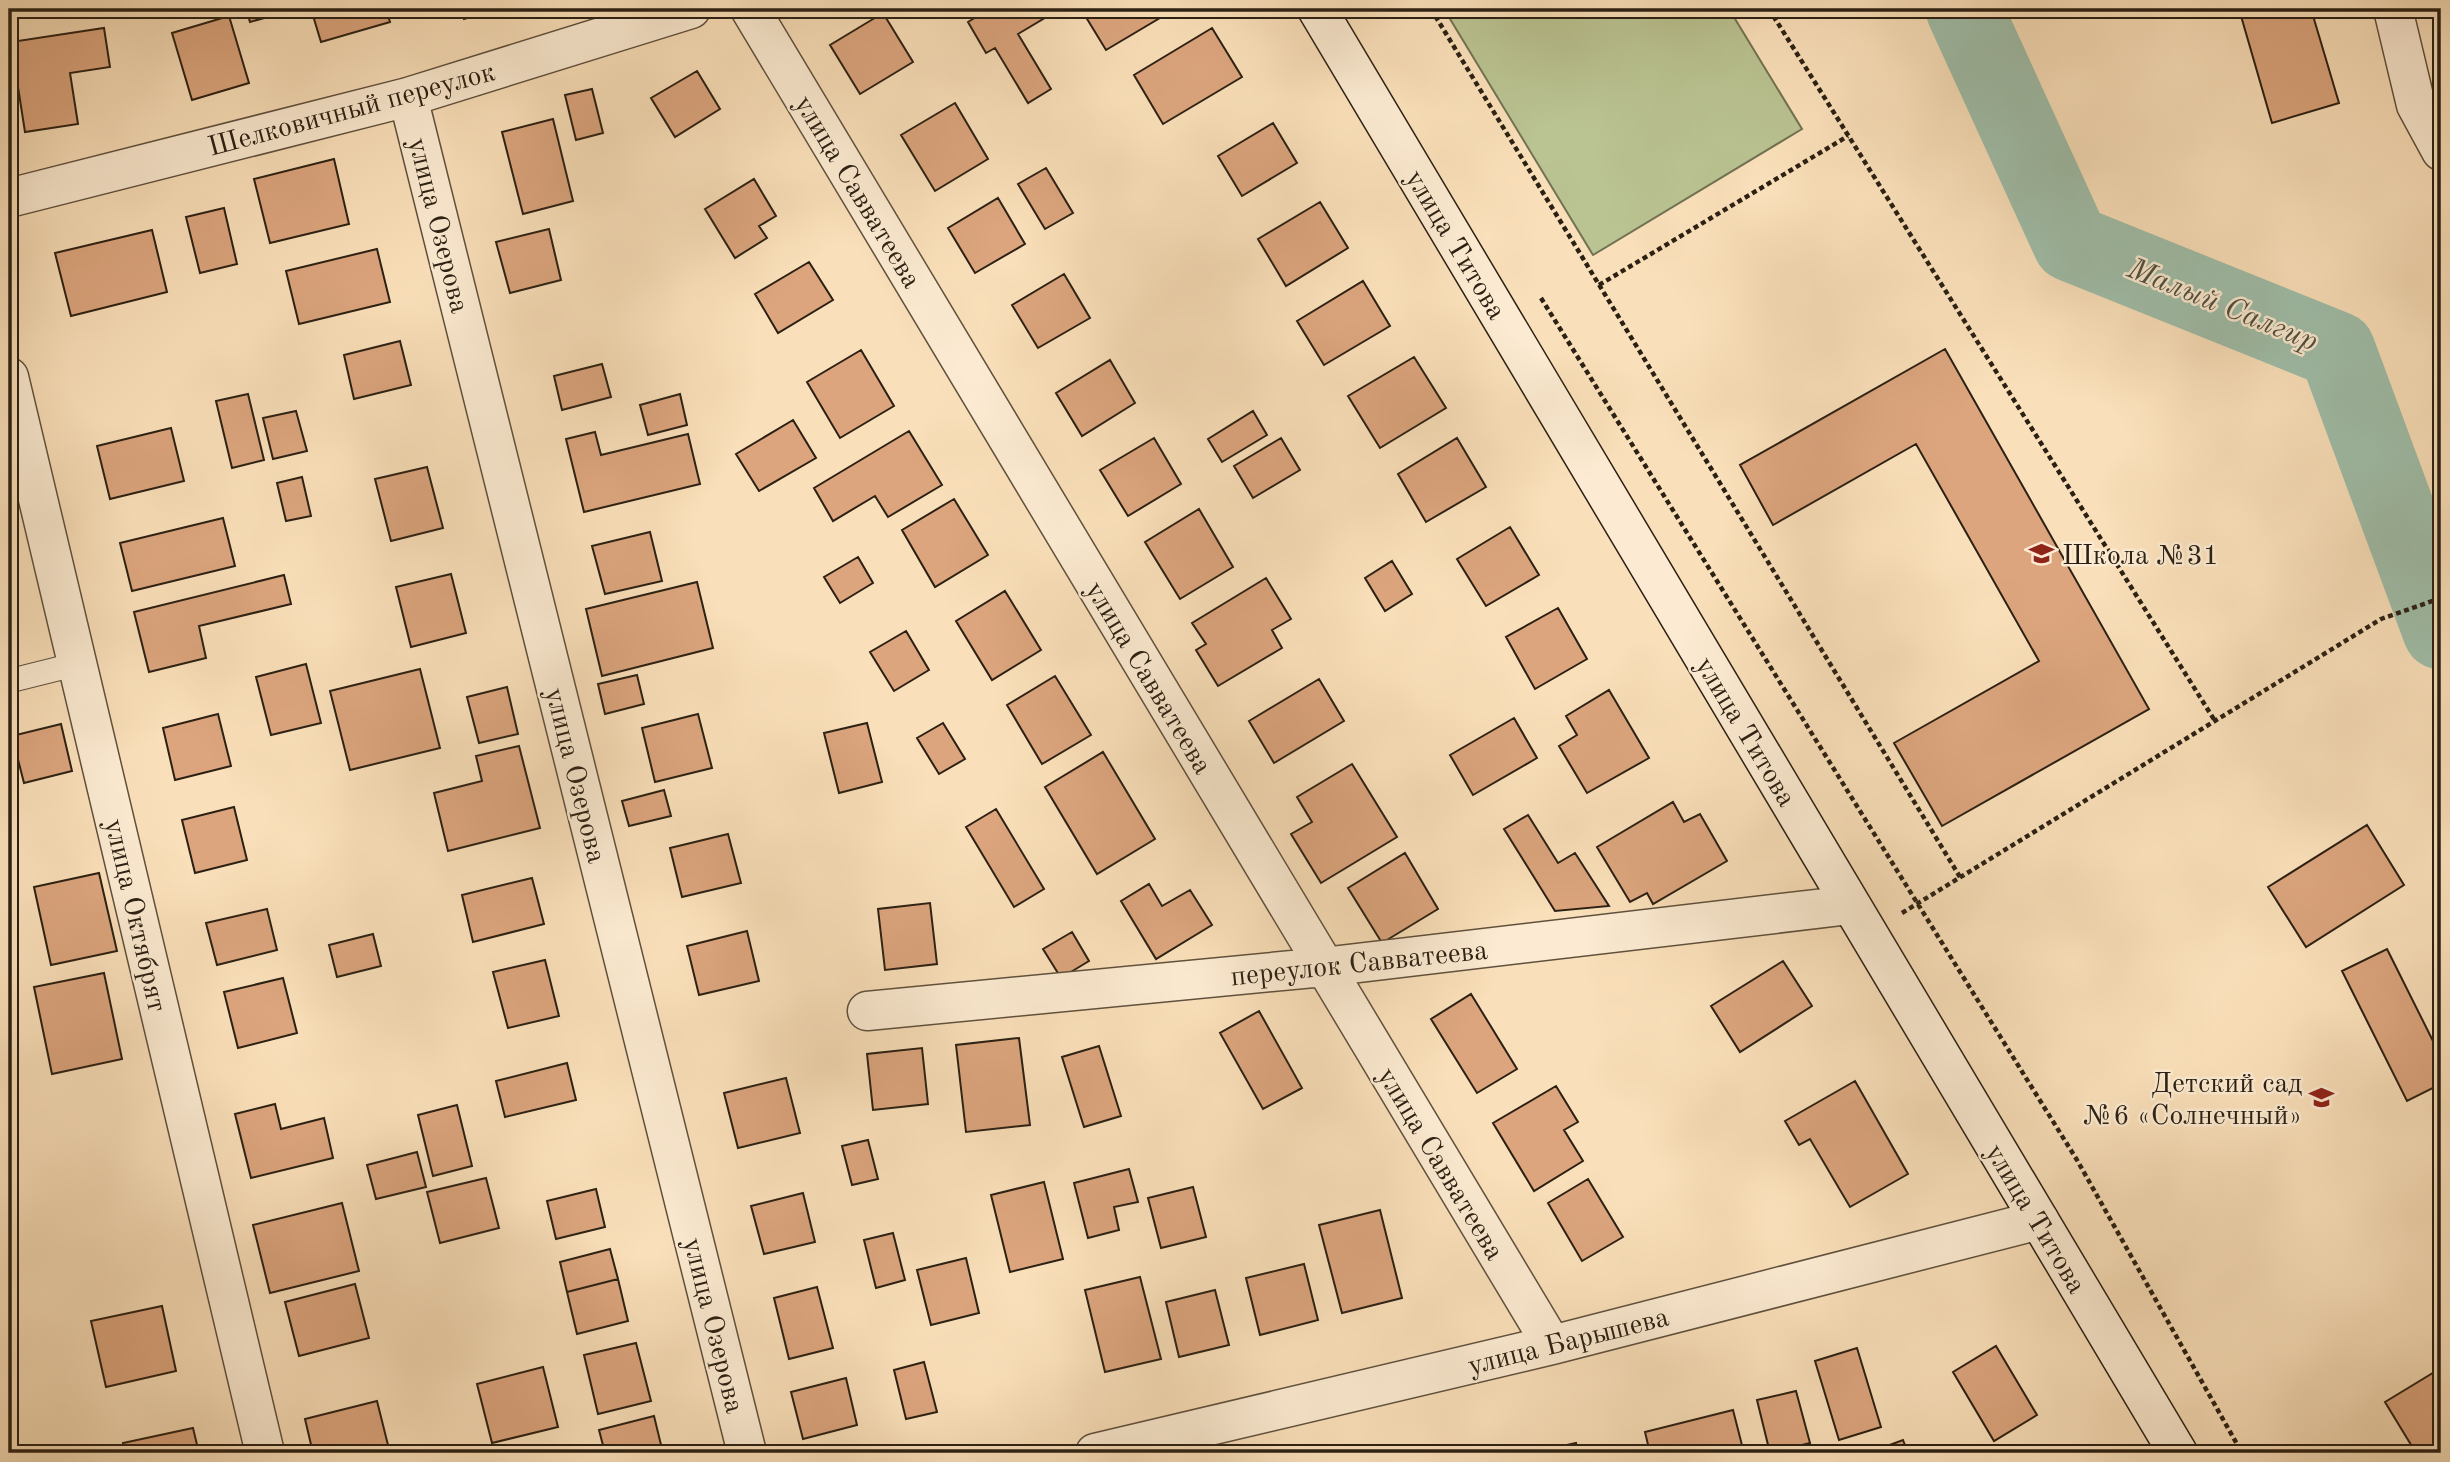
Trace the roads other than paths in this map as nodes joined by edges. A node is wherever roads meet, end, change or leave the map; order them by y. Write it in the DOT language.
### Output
graph roads {
  1 [pos="691,9"];
  2 [pos="750,9"];
  3 [pos="1317,9"];
  4 [pos="2393,9"];
  5 [pos="408,97"];
  6 [pos="2441,151"];
  7 [pos="9,198"];
  8 [pos="9,377"];
  9 [pos="77,664"];
  10 [pos="9,681"];
  11 [pos="1859,919"];
  12 [pos="1324,967"];
  13 [pos="867,1011"];
  14 [pos="2039,1220"];
  15 [pos="1552,1345"];
  16 [pos="265,1453"];
  17 [pos="747,1453"];
  18 [pos="1095,1453"];
  19 [pos="2178,1453"];
  1 -- 5 [label="street, Шелковичный переулок"];
  2 -- 12 [label="street, улица Савватеева"];
  3 -- 11 [label="street, улица Титова"];
  4 -- 6 [label="street"];
  5 -- 7 [label="street, Шелковичный переулок"];
  5 -- 17 [label="street, улица Озерова"];
  8 -- 9 [label="street, улица Октябрят"];
  9 -- 10 [label="lane"];
  9 -- 16 [label="street, улица Октябрят"];
  11 -- 12 [label="street, переулок Савватеева"];
  11 -- 14 [label="street, улица Титова"];
  12 -- 13 [label="street, переулок Савватеева"];
  12 -- 15 [label="street, улица Савватеева"];
  14 -- 15 [label="street, улица Барышева"];
  14 -- 19 [label="street, улица Титова"];
  15 -- 18 [label="street, улица Барышева"];
}
